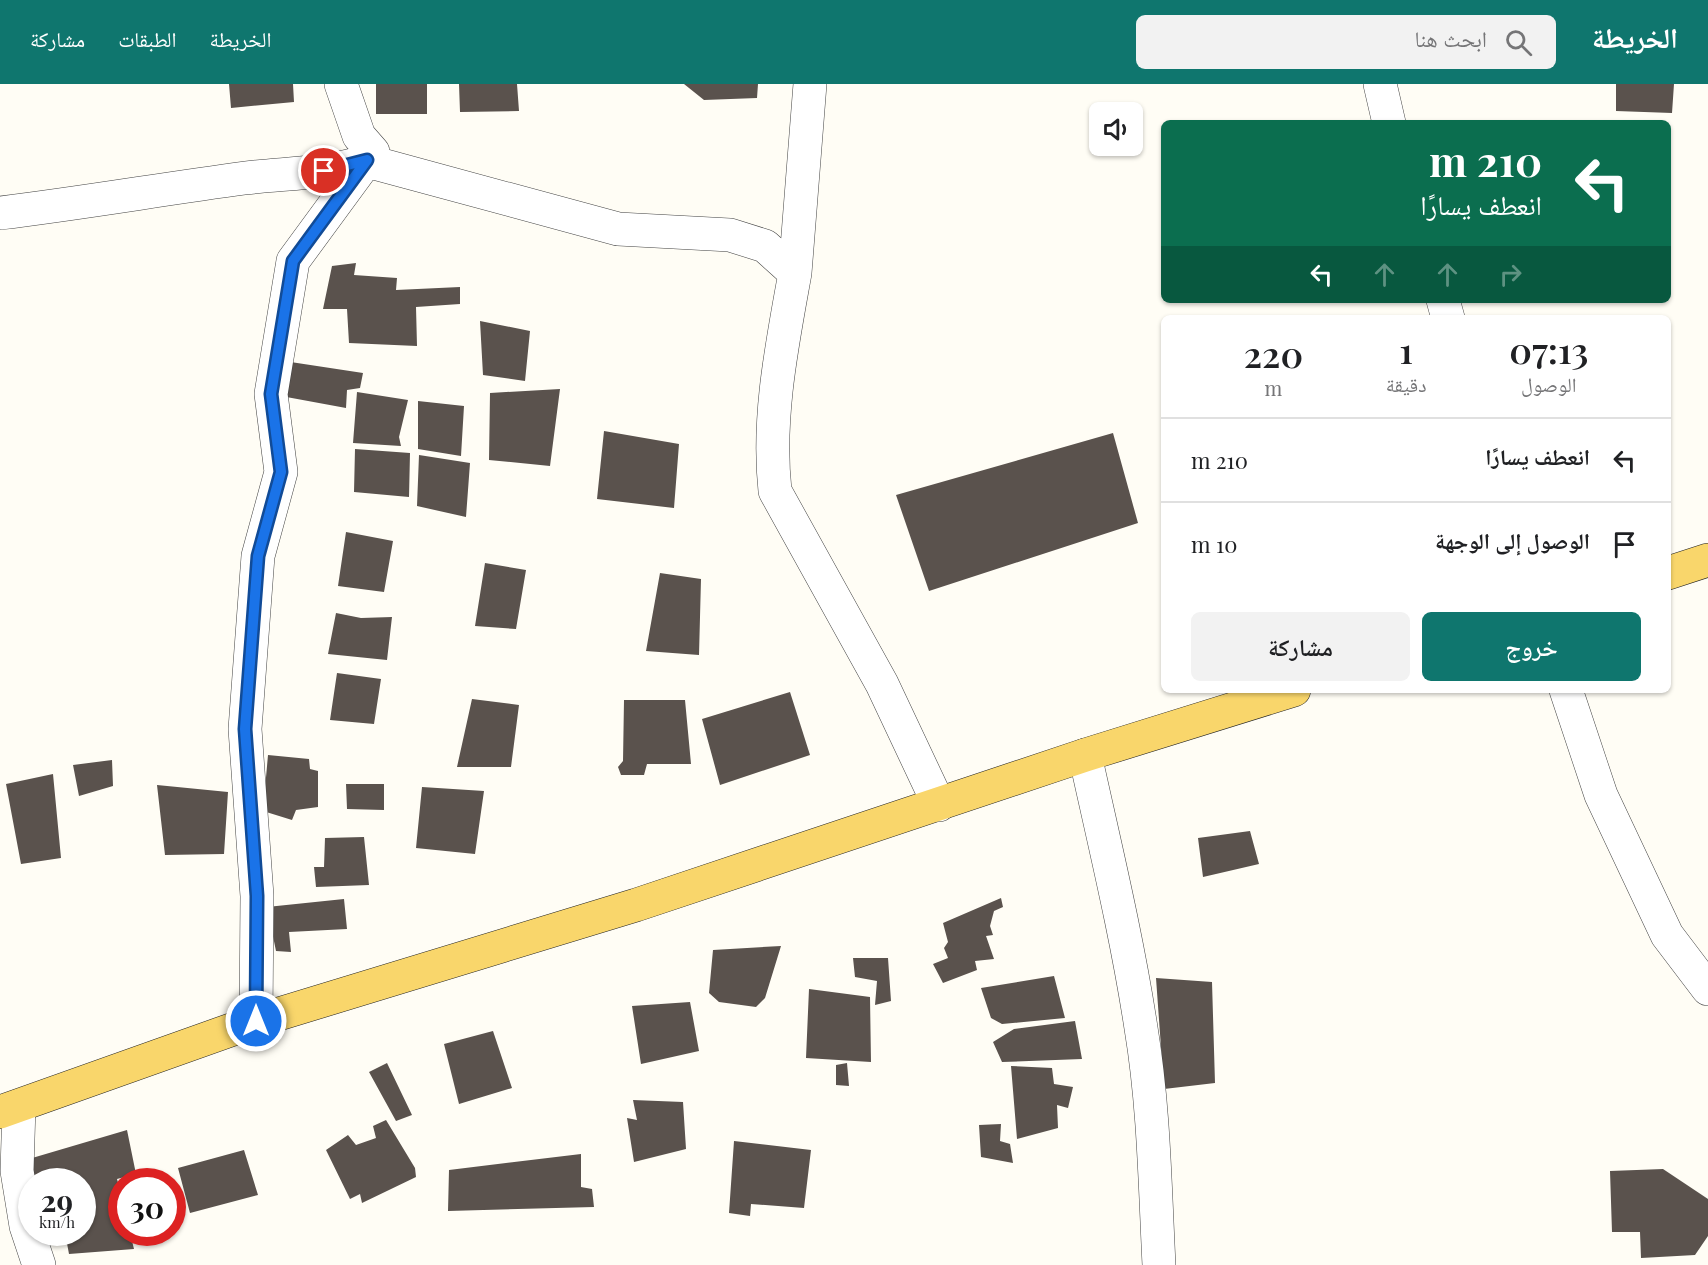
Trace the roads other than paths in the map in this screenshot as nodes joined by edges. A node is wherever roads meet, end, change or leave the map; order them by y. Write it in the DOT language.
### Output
graph roads {
  1 [pos="341,84"];
  2 [pos="810,84"];
  3 [pos="1380,84"];
  4 [pos="1388,120"];
  5 [pos="367,160"];
  6 [pos="0,213"];
  7 [pos="795,273"];
  8 [pos="1708,561"];
  9 [pos="1671,572"];
  10 [pos="1284,693"];
  11 [pos="1567,693"];
  12 [pos="1084,755"];
  13 [pos="939,805"];
  14 [pos="1708,989"];
  15 [pos="256,1021"];
  16 [pos="10,1109"];
  17 [pos="39,1265"];
  18 [pos="1159,1265"];
  1 -- 5 [label="street"];
  2 -- 7 [label="street"];
  3 -- 4 [label="street"];
  5 -- 6 [label="street"];
  5 -- 7 [label="street"];
  5 -- 15 [label="street"];
  7 -- 13 [label="street"];
  8 -- 9 [label="main road"];
  10 -- 12 [label="main road"];
  11 -- 14 [label="street"];
  12 -- 13 [label="main road"];
  12 -- 18 [label="street"];
  13 -- 15 [label="main road"];
  15 -- 16 [label="main road"];
  16 -- 17 [label="street"];
}
